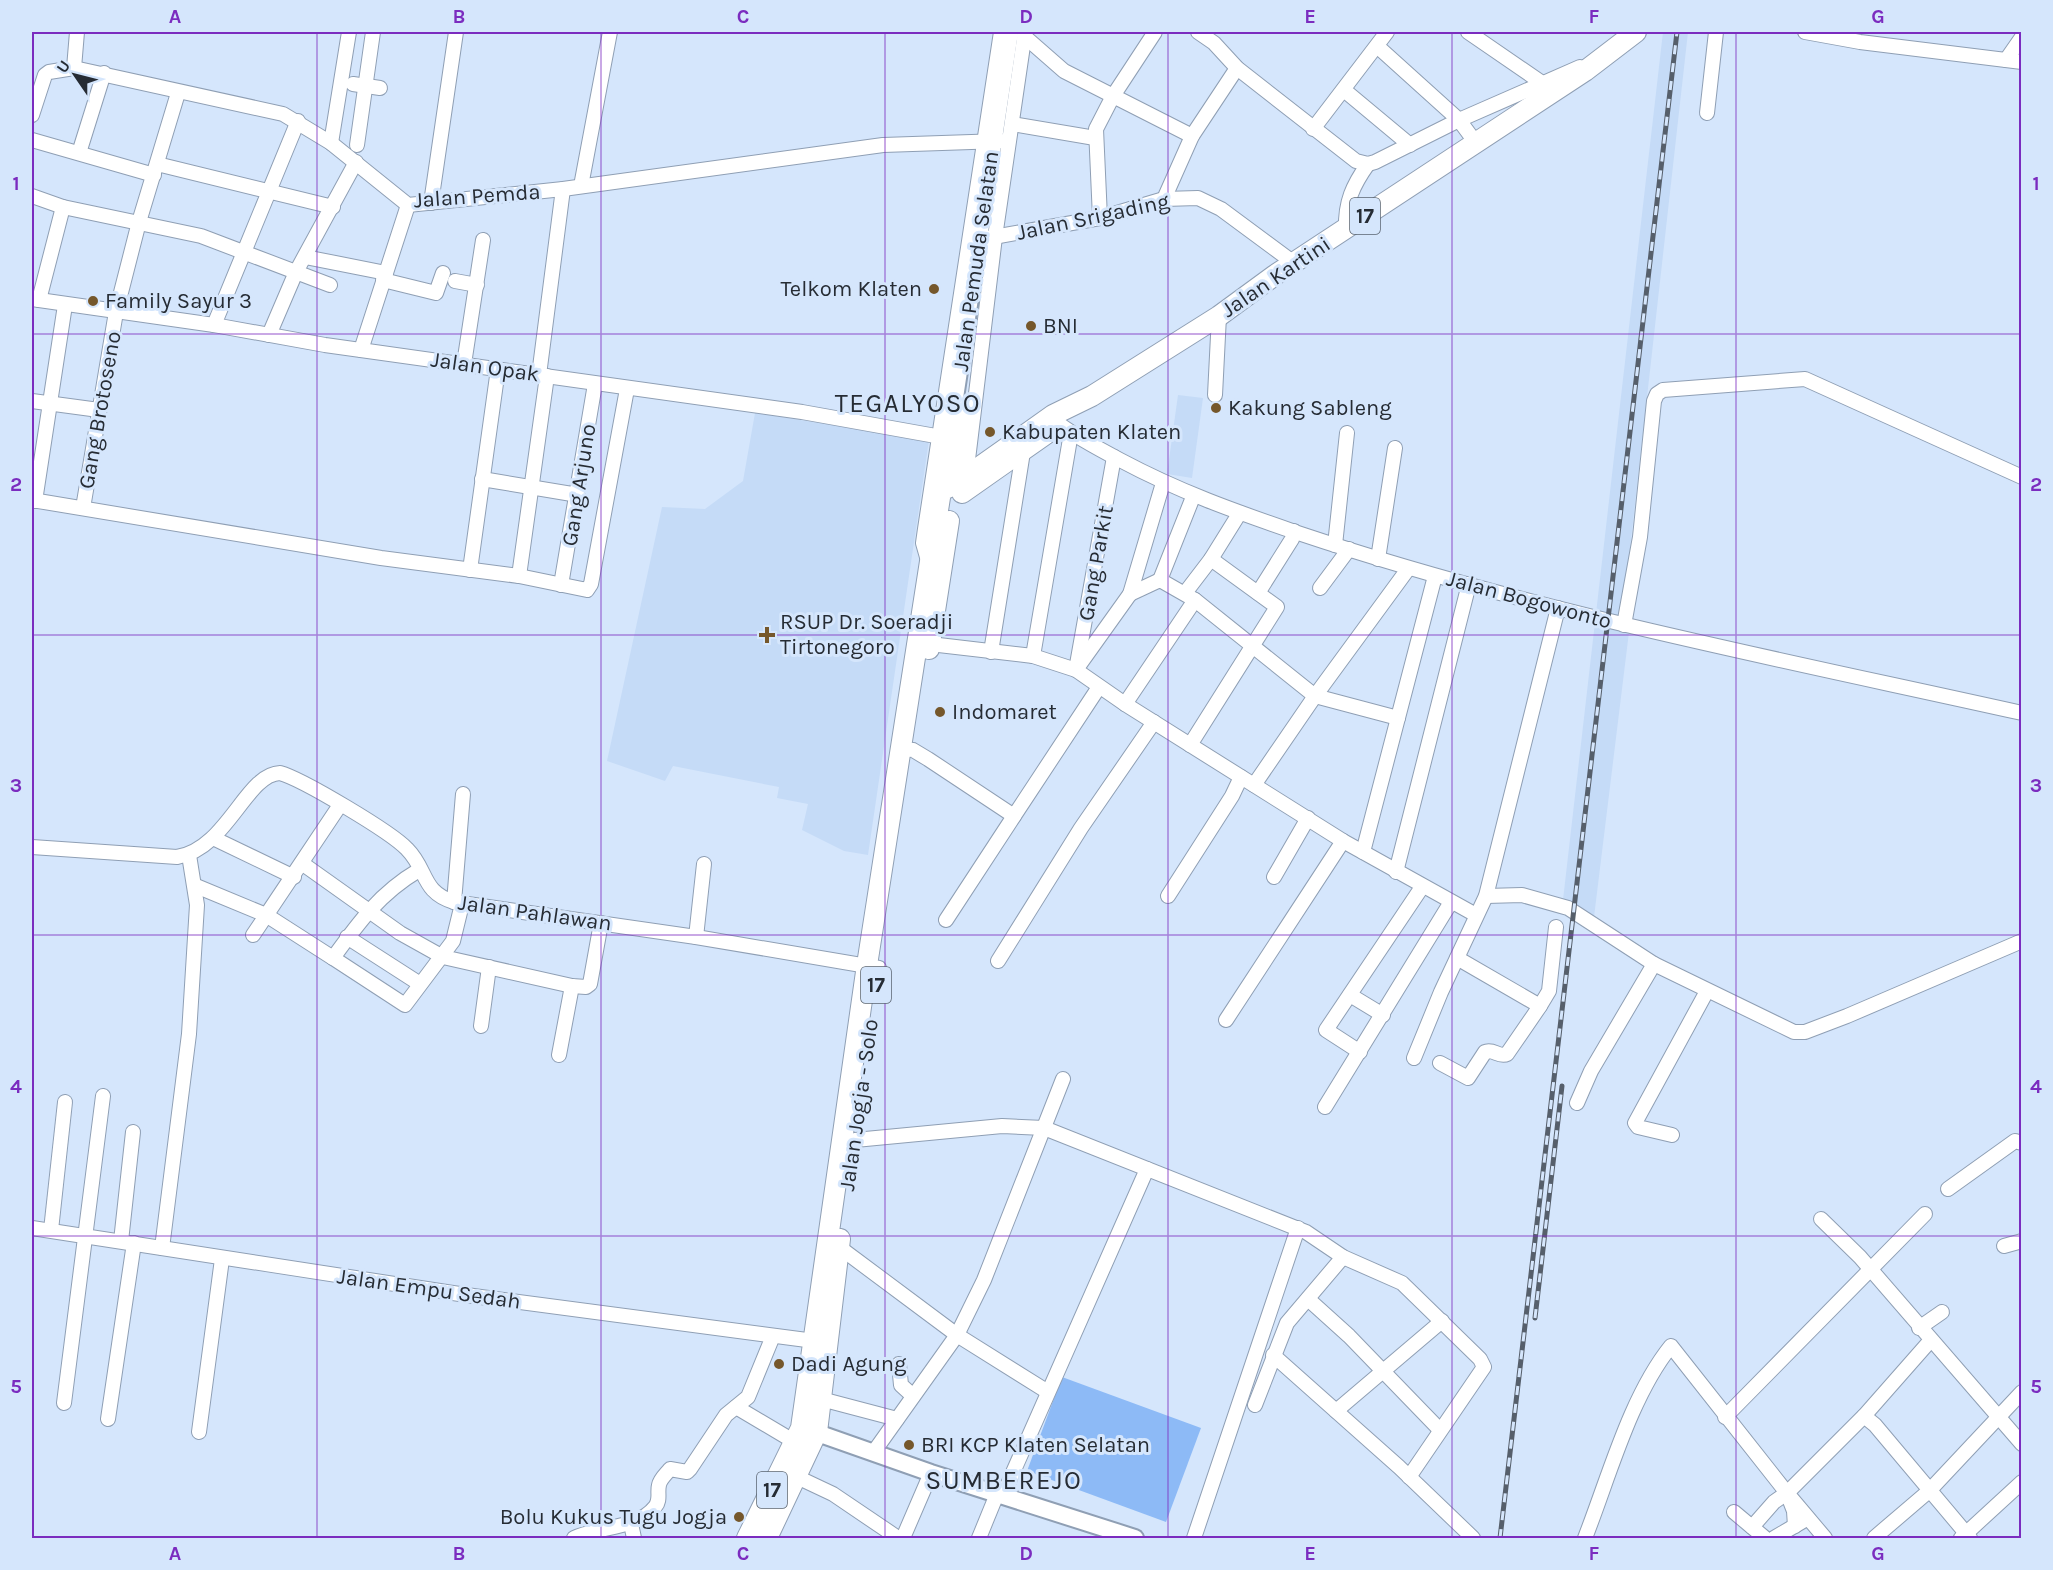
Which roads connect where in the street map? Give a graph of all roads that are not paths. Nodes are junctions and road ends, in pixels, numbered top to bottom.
1 (77, 32) edge
2 (349, 32) edge
3 (373, 32) edge
4 (456, 32) edge
5 (610, 32) edge
6 (1001, 32) edge
7 (1155, 32) edge
8 (1197, 32) edge
9 (1387, 32) edge
10 (1468, 32) edge
11 (1636, 32) edge
12 (1716, 32) edge
13 (1805, 32) edge
14 (1019, 33) edge
15 (1864, 37) edge
16 (2022, 37) edge
17 (1377, 46) junction
18 (2006, 60) junction
19 (2022, 62) edge
20 (74, 68) junction
21 (1237, 68) junction
22 (104, 73) junction
23 (359, 85) junction
24 (1547, 86) junction
25 (380, 88) dead end
26 (1344, 90) junction
27 (178, 93) junction
28 (1113, 96) junction
29 (1707, 113) dead end
30 (32, 115) edge
31 (1001, 115) junction
32 (1459, 120) junction
33 (298, 121) junction
34 (1313, 129) junction
35 (1192, 136) junction
36 (1095, 138) junction
37 (32, 140) edge
38 (993, 141) junction
39 (331, 143) junction
40 (1476, 143) junction
41 (357, 145) dead end
42 (1410, 145) junction
43 (79, 153) junction
44 (356, 162) junction
45 (1368, 164) junction
46 (156, 170) junction
47 (581, 186) junction
48 (562, 189) junction
49 (268, 190) junction
50 (32, 196) edge
51 (1164, 199) junction
52 (431, 203) junction
53 (408, 205) junction
54 (63, 207) junction
55 (333, 207) junction
56 (1100, 218) junction
57 (139, 222) junction
58 (1346, 229) junction
59 (987, 238) junction
60 (483, 240) dead end
61 (242, 251) junction
62 (305, 257) junction
63 (1294, 263) junction
64 (296, 272) junction
65 (385, 277) junction
66 (330, 285) dead end
67 (477, 285) junction
68 (35, 300) edge
69 (65, 305) junction
70 (116, 312) junction
71 (1219, 316) junction
72 (971, 321) junction
73 (214, 325) junction
74 (268, 335) junction
75 (361, 350) junction
76 (465, 364) junction
77 (498, 369) junction
78 (543, 376) junction
79 (595, 384) junction
80 (627, 389) junction
81 (1215, 395) dead end
82 (1092, 396) junction
83 (32, 401) edge
84 (50, 402) junction
85 (99, 410) junction
86 (1065, 428) junction
87 (1347, 433) dead end
88 (949, 439) junction
89 (1395, 448) dead end
90 (1023, 452) junction
91 (1114, 457) junction
92 (2022, 477) edge
93 (482, 479) junction
94 (1163, 483) junction
95 (533, 487) junction
96 (955, 490) junction
97 (578, 495) junction
98 (1194, 497) junction
99 (33, 501) edge
100 (83, 508) junction
101 (1239, 514) junction
102 (1294, 531) junction
103 (1335, 545) junction
104 (1349, 549) junction
105 (1211, 559) junction
106 (1378, 559) junction
107 (928, 561) junction
108 (1408, 568) junction
109 (470, 570) junction
110 (519, 576) junction
111 (1435, 576) junction
112 (1160, 580) junction
113 (1469, 584) junction
114 (561, 585) junction
115 (1320, 588) dead end
116 (1258, 592) junction
117 (1130, 594) junction
118 (1190, 597) junction
119 (1558, 608) junction
120 (1624, 625) junction
121 (930, 644) junction
122 (1252, 646) junction
123 (991, 652) junction
124 (1033, 656) junction
125 (1077, 668) junction
126 (1099, 687) junction
127 (1315, 696) junction
128 (1125, 704) junction
129 (2022, 713) edge
130 (1398, 718) junction
131 (1154, 722) junction
132 (1190, 745) junction
133 (908, 750) junction
134 (1241, 777) junction
135 (1254, 784) junction
136 (464, 794) dead end
137 (340, 805) junction
138 (1014, 816) junction
139 (1308, 818) junction
140 (213, 838) junction
141 (1343, 841) junction
142 (32, 848) edge
143 (1363, 852) junction
144 (189, 855) junction
145 (303, 864) junction
146 (704, 864) dead end
147 (419, 870) junction
148 (1396, 873) junction
149 (1274, 876) dead end
150 (294, 878) junction
151 (196, 886) junction
152 (1422, 887) junction
153 (1168, 896) dead end
154 (1486, 896) junction
155 (1451, 902) junction
156 (458, 903) junction
157 (368, 911) junction
158 (266, 915) junction
159 (1476, 915) junction
160 (946, 920) dead end
161 (601, 923) junction
162 (1556, 927) dead end
163 (253, 935) dead end
164 (696, 937) junction
165 (347, 938) junction
166 (2022, 941) edge
167 (443, 957) junction
168 (333, 958) junction
169 (1457, 958) junction
170 (998, 961) dead end
171 (1654, 964) junction
172 (873, 966) junction
173 (489, 968) junction
174 (420, 984) junction
175 (572, 986) junction
176 (1707, 991) junction
177 (1350, 995) junction
178 (1540, 1006) junction
179 (1383, 1015) junction
180 (1226, 1020) dead end
181 (481, 1026) dead end
182 (1360, 1052) junction
183 (559, 1055) dead end
184 (1414, 1058) dead end
185 (1440, 1063) dead end
186 (1063, 1079) dead end
187 (103, 1096) dead end
188 (65, 1102) dead end
189 (1577, 1103) dead end
190 (1325, 1107) dead end
191 (1044, 1128) junction
192 (133, 1132) dead end
193 (1672, 1135) dead end
194 (855, 1140) junction
195 (2022, 1143) edge
196 (1147, 1169) junction
197 (1948, 1189) dead end
198 (1925, 1214) dead end
199 (1821, 1219) dead end
200 (32, 1228) edge
201 (1298, 1228) junction
202 (51, 1230) junction
203 (87, 1236) junction
204 (2022, 1241) edge
205 (128, 1242) junction
206 (2004, 1246) dead end
207 (839, 1247) junction
208 (162, 1248) junction
209 (1343, 1257) junction
210 (222, 1259) junction
211 (1870, 1269) junction
212 (1308, 1299) junction
213 (1942, 1311) dead end
214 (1442, 1321) junction
215 (1919, 1328) junction
216 (957, 1335) junction
217 (773, 1336) junction
218 (1930, 1341) junction
219 (821, 1342) junction
220 (1273, 1355) junction
221 (899, 1364) dead end
222 (1382, 1371) junction
223 (1048, 1392) junction
224 (2022, 1392) edge
225 (913, 1396) junction
226 (821, 1399) junction
227 (64, 1403) dead end
228 (1255, 1405) dead end
229 (736, 1407) junction
230 (1336, 1411) junction
231 (1864, 1416) junction
232 (1725, 1417) junction
233 (1997, 1418) junction
234 (108, 1419) dead end
235 (897, 1419) junction
236 (1440, 1430) junction
237 (199, 1432) dead end
238 (804, 1434) junction
239 (2022, 1444) edge
240 (873, 1453) junction
241 (931, 1473) junction
242 (797, 1477) junction
243 (1409, 1477) junction
244 (2022, 1482) edge
245 (1929, 1491) junction
246 (1787, 1493) junction
247 (1000, 1494) junction
248 (1734, 1512) dead end
249 (1808, 1518) junction
250 (631, 1524) junction
251 (1795, 1526) junction
252 (1752, 1527) junction
253 (876, 1532) edge
254 (1965, 1537) edge
255 (573, 1539) edge
256 (634, 1539) edge
257 (747, 1539) edge
258 (767, 1539) edge
259 (901, 1539) edge
260 (979, 1539) edge
261 (1135, 1539) edge
262 (1194, 1539) edge
263 (1473, 1539) edge
264 (1585, 1539) edge
265 (1766, 1539) edge
266 (1774, 1539) edge
267 (1826, 1539) edge
268 (1874, 1539) edge

1 - 20 street
2 - 39 street
3 - 23 street
4 - 52 street
5 - 47 street
6 - 31 street
7 - 28 street
8 - 21 street
9 - 17 street
10 - 24 street
11 - 24 highway, Jalan Kartini / 17
12 - 29 street
13 - 15 street
14 - 28 street
14 - 31 main road, Jalan Pemuda Selatan
15 - 18 street
16 - 18 street
17 - 26 street
17 - 32 street
18 - 19 street
20 - 22 street, Jalan Pemda
20 - 30 street, Jalan Pemda
21 - 34 street
21 - 35 street
22 - 27 street, Jalan Pemda
22 - 43 street
23 - 25 street
23 - 41 street
24 - 32 street
24 - 40 highway, Jalan Kartini / 17
26 - 34 street
26 - 42 street
27 - 33 street, Jalan Pemda
27 - 46 street, Gang Brotoseno
28 - 35 street
28 - 36 street
31 - 36 street
31 - 38 main road, Jalan Pemuda Selatan
31 - 59 street
32 - 40 street
32 - 42 street
33 - 39 street, Jalan Pemda
33 - 49 street
34 - 45 street
35 - 51 street
36 - 56 street
37 - 43 street
38 - 47 street, Jalan Pemda
38 - 59 main road, Jalan Pemuda Selatan
38 - 72 street
39 - 44 street, Jalan Pemda
40 - 58 highway, Jalan Kartini / 17
42 - 45 street
43 - 46 street
44 - 53 street, Jalan Pemda
44 - 55 street
45 - 58 street
46 - 49 street
46 - 57 street, Gang Brotoseno
47 - 48 street, Jalan Pemda
48 - 52 street, Jalan Pemda
48 - 78 street
49 - 55 street
49 - 61 street
50 - 54 street
51 - 56 street, Jalan Srigading
51 - 63 street, Jalan Srigading
52 - 53 street, Jalan Pemda
53 - 65 street
54 - 57 street
54 - 68 street
55 - 62 street
56 - 59 street, Jalan Srigading
57 - 61 street
57 - 70 street, Gang Brotoseno
58 - 63 highway, Jalan Kartini / 17
59 - 72 main road, Jalan Pemuda Selatan
60 - 67 street
61 - 64 street
61 - 73 street
62 - 64 street
62 - 65 street
63 - 71 highway, Jalan Kartini / 17
64 - 66 street
64 - 74 street
65 - 67 street
65 - 75 street
67 - 76 street
68 - 69 street, Jalan Opak
69 - 70 street, Jalan Opak
69 - 84 street
70 - 73 street, Jalan Opak
70 - 85 street, Gang Brotoseno
71 - 81 street
71 - 82 highway, Jalan Kartini / 17
72 - 88 main road, Jalan Pemuda Selatan
72 - 96 street
73 - 74 street, Jalan Opak
74 - 75 street, Jalan Opak
75 - 76 street, Jalan Opak
76 - 77 street, Jalan Opak
77 - 78 street, Jalan Opak
77 - 93 street
78 - 79 street, Jalan Opak
78 - 95 street
79 - 80 street, Jalan Opak
79 - 97 street, Gang Arjuno
80 - 88 street, Jalan Opak
80 - 114 street
82 - 86 highway, Jalan Kartini / 17
82 - 96 highway, Jalan Kartini / 17
83 - 84 street
84 - 85 street
84 - 99 street
85 - 100 street, Gang Brotoseno
86 - 90 highway, Jalan Kartini / 17
86 - 91 street, Jalan Bogowonto
86 - 124 street
87 - 103 street
88 - 96 main road, Jalan Pemuda Selatan
88 - 107 street
89 - 106 street
90 - 96 highway, Jalan Kartini / 17
90 - 123 street
91 - 94 street, Jalan Bogowonto
91 - 125 street, Gang Parkit
92 - 120 street
93 - 95 street
93 - 109 street
94 - 98 street, Jalan Bogowonto
94 - 117 street
95 - 97 street
95 - 110 street
96 - 107 highway, Jalan Jogja - Solo / 17
96 - 121 highway, Jalan Jogja - Solo / 17
97 - 114 street, Gang Arjuno
98 - 101 street, Jalan Bogowonto
98 - 112 street
99 - 100 street
100 - 109 street
101 - 102 street, Jalan Bogowonto
101 - 105 street
102 - 103 street, Jalan Bogowonto
102 - 116 street
103 - 104 street, Jalan Bogowonto
104 - 106 street, Jalan Bogowonto
104 - 115 street
105 - 116 street
105 - 118 street
106 - 108 street, Jalan Bogowonto
107 - 133 highway, Jalan Jogja - Solo / 17
108 - 111 street, Jalan Bogowonto
108 - 127 street
109 - 110 street
110 - 114 street
111 - 113 street, Jalan Bogowonto
111 - 130 street
112 - 117 street
112 - 118 street
113 - 119 street, Jalan Bogowonto
113 - 148 street
116 - 122 street
117 - 125 street
118 - 122 street
118 - 128 street
119 - 120 street, Jalan Bogowonto
119 - 154 street
120 - 129 street, Jalan Bogowonto
121 - 123 street
121 - 133 highway, Jalan Jogja - Solo / 17
122 - 127 street
122 - 132 street
123 - 124 street
124 - 125 street
125 - 126 street
126 - 128 street
126 - 138 street
127 - 130 street
127 - 135 street
128 - 131 street
130 - 143 street
131 - 132 street
131 - 170 street
132 - 134 street
133 - 138 street
133 - 172 highway, Jalan Jogja - Solo / 17
134 - 135 street
134 - 153 street
135 - 139 street
136 - 156 street
137 - 140 street, Jalan Pahlawan
137 - 145 street
137 - 147 street, Jalan Pahlawan
138 - 160 street
139 - 141 street
139 - 149 street
140 - 144 street, Jalan Pahlawan
140 - 150 street
141 - 143 street
141 - 180 street
142 - 144 street
143 - 148 street
144 - 151 street
145 - 150 street
145 - 157 street
146 - 164 street
147 - 156 street, Jalan Pahlawan
147 - 157 street
148 - 152 street
150 - 158 street
151 - 158 street
151 - 208 street
152 - 155 street
152 - 177 street
154 - 159 street
154 - 171 street
155 - 159 street
155 - 179 street
156 - 161 street, Jalan Pahlawan
156 - 167 street
157 - 165 street
157 - 167 street
158 - 163 street
158 - 168 street
159 - 169 street
161 - 164 street, Jalan Pahlawan
161 - 175 street
162 - 178 street
164 - 172 street, Jalan Pahlawan
165 - 168 street
165 - 174 street
166 - 176 street
167 - 173 street
167 - 174 street
168 - 174 street
169 - 178 street
169 - 184 street
171 - 176 street
171 - 189 street
172 - 194 highway, Jalan Jogja - Solo / 17
172 - 219 highway, Jalan Jogja - Solo / 17
173 - 175 street
173 - 181 street
175 - 183 street
176 - 193 street
177 - 179 street
177 - 182 street
178 - 185 street
179 - 182 street
182 - 190 street
186 - 191 street
187 - 203 street
188 - 202 street
191 - 194 street
191 - 196 street
191 - 216 street
192 - 205 street
194 - 207 highway, Jalan Jogja - Solo / 17
195 - 197 street
196 - 201 street
196 - 223 street
198 - 211 street
199 - 211 street
200 - 202 street, Jalan Empu Sedah
201 - 209 street
201 - 262 street
202 - 203 street, Jalan Empu Sedah
203 - 205 street, Jalan Empu Sedah
203 - 227 street
204 - 206 street
205 - 208 street, Jalan Empu Sedah
205 - 234 street
207 - 216 street
207 - 219 highway, Jalan Jogja - Solo / 17
208 - 210 street, Jalan Empu Sedah
209 - 212 street
209 - 214 street
210 - 217 street, Jalan Empu Sedah
210 - 237 street
211 - 215 street
211 - 232 street
212 - 220 street
212 - 222 street
213 - 215 street
214 - 222 street
214 - 236 street
215 - 218 street
216 - 223 street
216 - 225 street
217 - 219 street, Jalan Empu Sedah
217 - 229 street
218 - 231 street
218 - 233 street
219 - 226 highway, Jalan Jogja - Solo / 17
219 - 238 highway, Jalan Jogja - Solo / 17
220 - 228 street
220 - 230 street
221 - 225 street
222 - 230 street
222 - 236 street
223 - 247 street
224 - 233 street
225 - 235 street
226 - 235 street
226 - 238 highway, Jalan Jogja - Solo / 17
229 - 238 street
229 - 250 street
230 - 243 street
231 - 245 street
231 - 246 street
232 - 246 street
232 - 264 street
233 - 239 street
233 - 245 street
235 - 240 street
236 - 243 street
238 - 240 main road
238 - 242 highway, Jalan Jogja - Solo / 17
238 - 257 highway, Jalan Jogja - Solo / 17
240 - 241 main road
241 - 247 main road
241 - 259 street
242 - 253 street
242 - 258 highway, Jalan Jogja - Solo / 17
243 - 263 street
244 - 254 street
245 - 254 street
245 - 268 street
246 - 249 street
246 - 251 street
246 - 252 street
247 - 260 street
247 - 261 main road
248 - 252 street
249 - 251 street
249 - 267 street
250 - 255 street
250 - 256 street
251 - 266 street
252 - 265 street
253 - 259 street

